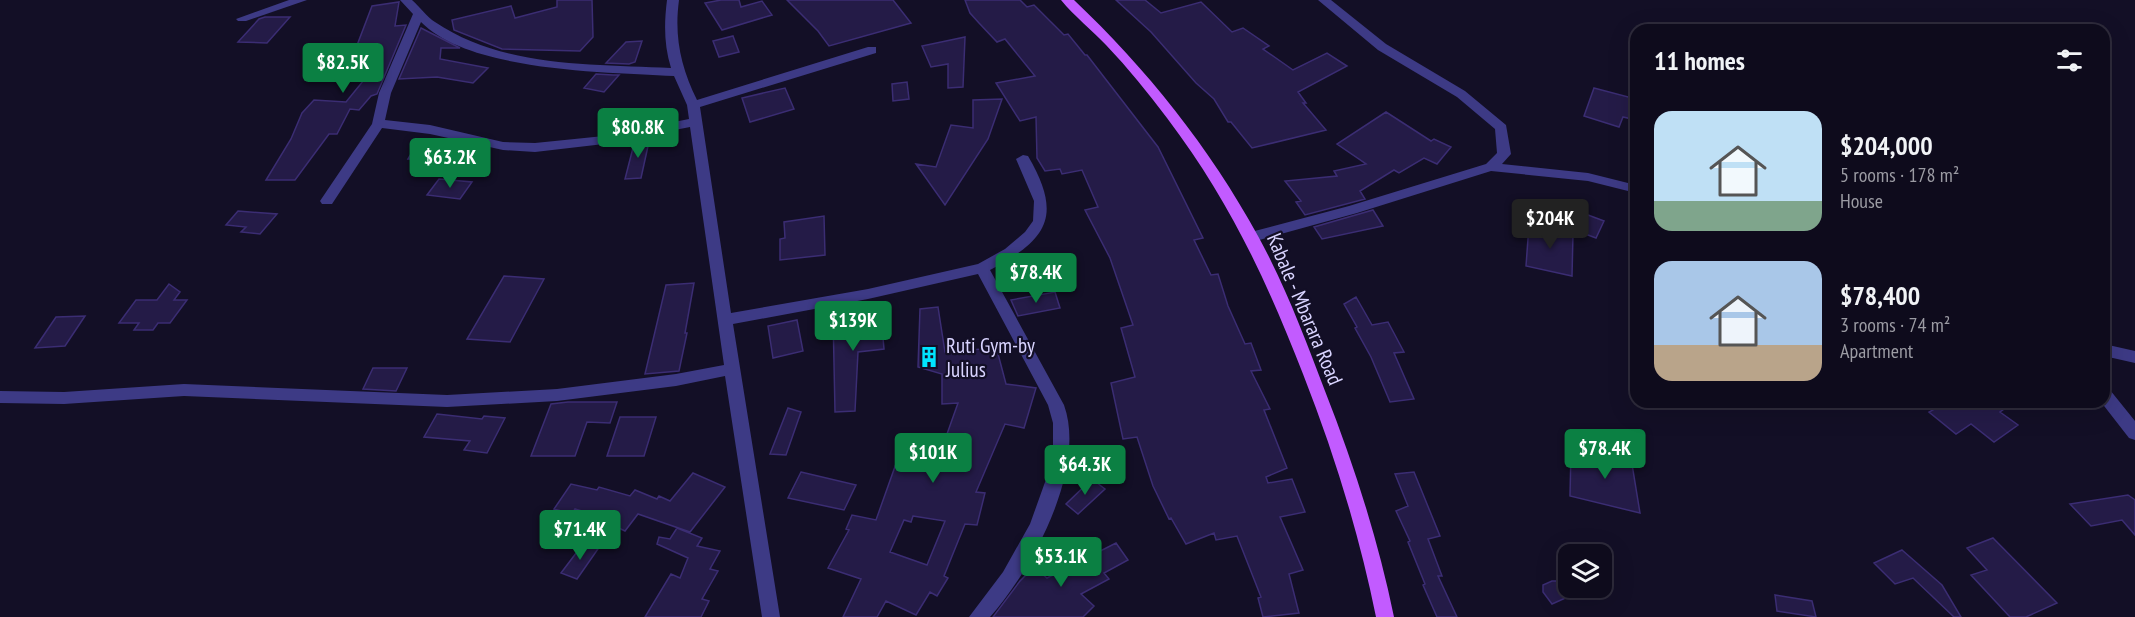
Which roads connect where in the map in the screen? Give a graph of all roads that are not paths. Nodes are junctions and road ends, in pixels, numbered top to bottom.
1 (301, 0) edge
2 (406, 0) edge
3 (673, 0) edge
4 (1067, 0) edge
5 (1324, 0) edge
6 (419, 15) junction
7 (242, 19) dead end
8 (872, 50) dead end
9 (677, 72) junction
10 (693, 105) junction
11 (694, 122) junction
12 (378, 124) junction
13 (1023, 159) dead end
14 (1491, 167) junction
15 (1630, 188) edge
16 (327, 201) dead end
17 (1252, 237) junction
18 (982, 268) junction
19 (726, 320) junction
20 (2110, 351) edge
21 (2135, 357) edge
22 (732, 369) junction
23 (0, 397) edge
24 (2110, 402) edge
25 (2135, 433) edge
26 (771, 617) edge
27 (978, 617) edge
28 (1385, 617) edge

1 - 7 street
2 - 6 street
3 - 9 street
4 - 17 main road, Kabale - Mbarara Road
5 - 14 street
6 - 9 street
6 - 12 street
8 - 10 street
9 - 10 street
10 - 11 street
11 - 12 street
11 - 19 street
12 - 16 street
13 - 18 street
14 - 15 street
14 - 17 street
17 - 28 main road, Kabale - Mbarara Road
18 - 19 street
18 - 27 street
19 - 22 street
20 - 21 street
22 - 23 street
22 - 26 street
24 - 25 street

